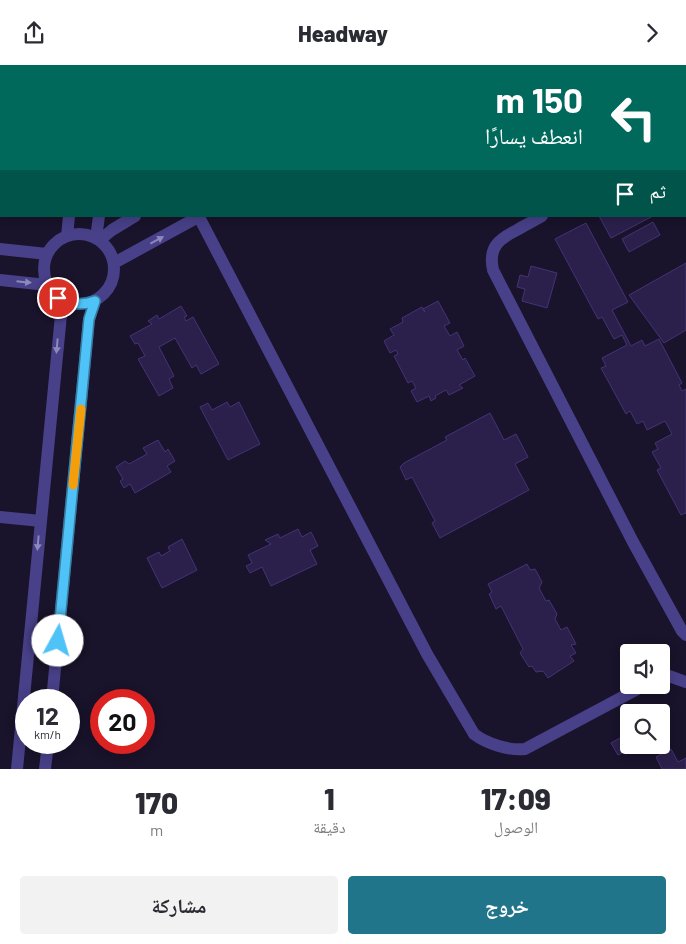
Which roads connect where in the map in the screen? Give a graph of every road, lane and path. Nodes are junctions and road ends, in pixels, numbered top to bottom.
1 (69, 217) edge
2 (99, 217) edge
3 (133, 217) edge
4 (200, 217) edge
5 (540, 217) edge
6 (67, 236) junction
7 (98, 239) junction
8 (0, 249) edge
9 (47, 254) junction
10 (114, 263) junction
11 (0, 280) edge
12 (47, 285) junction
13 (58, 298) junction
14 (95, 301) junction
15 (0, 517) edge
16 (40, 521) junction
17 (686, 635) edge
18 (670, 676) edge
19 (686, 682) edge
20 (53, 689) edge
21 (628, 694) edge
22 (47, 754) edge
23 (17, 769) edge
24 (45, 769) edge

1 - 6 lane
2 - 7 lane
3 - 7 lane
10 -> 4 lane
4 - 21 lane
5 - 17 lane
6 - 7 lane
6 - 9 lane
7 - 10 lane
8 - 9 lane
9 - 12 lane
10 - 14 lane
11 -> 12 lane
12 - 13 lane
13 - 14 lane
13 -> 16 lane
14 - 20 lane
15 - 16 lane
16 -> 23 lane
18 - 19 lane
22 - 24 lane

